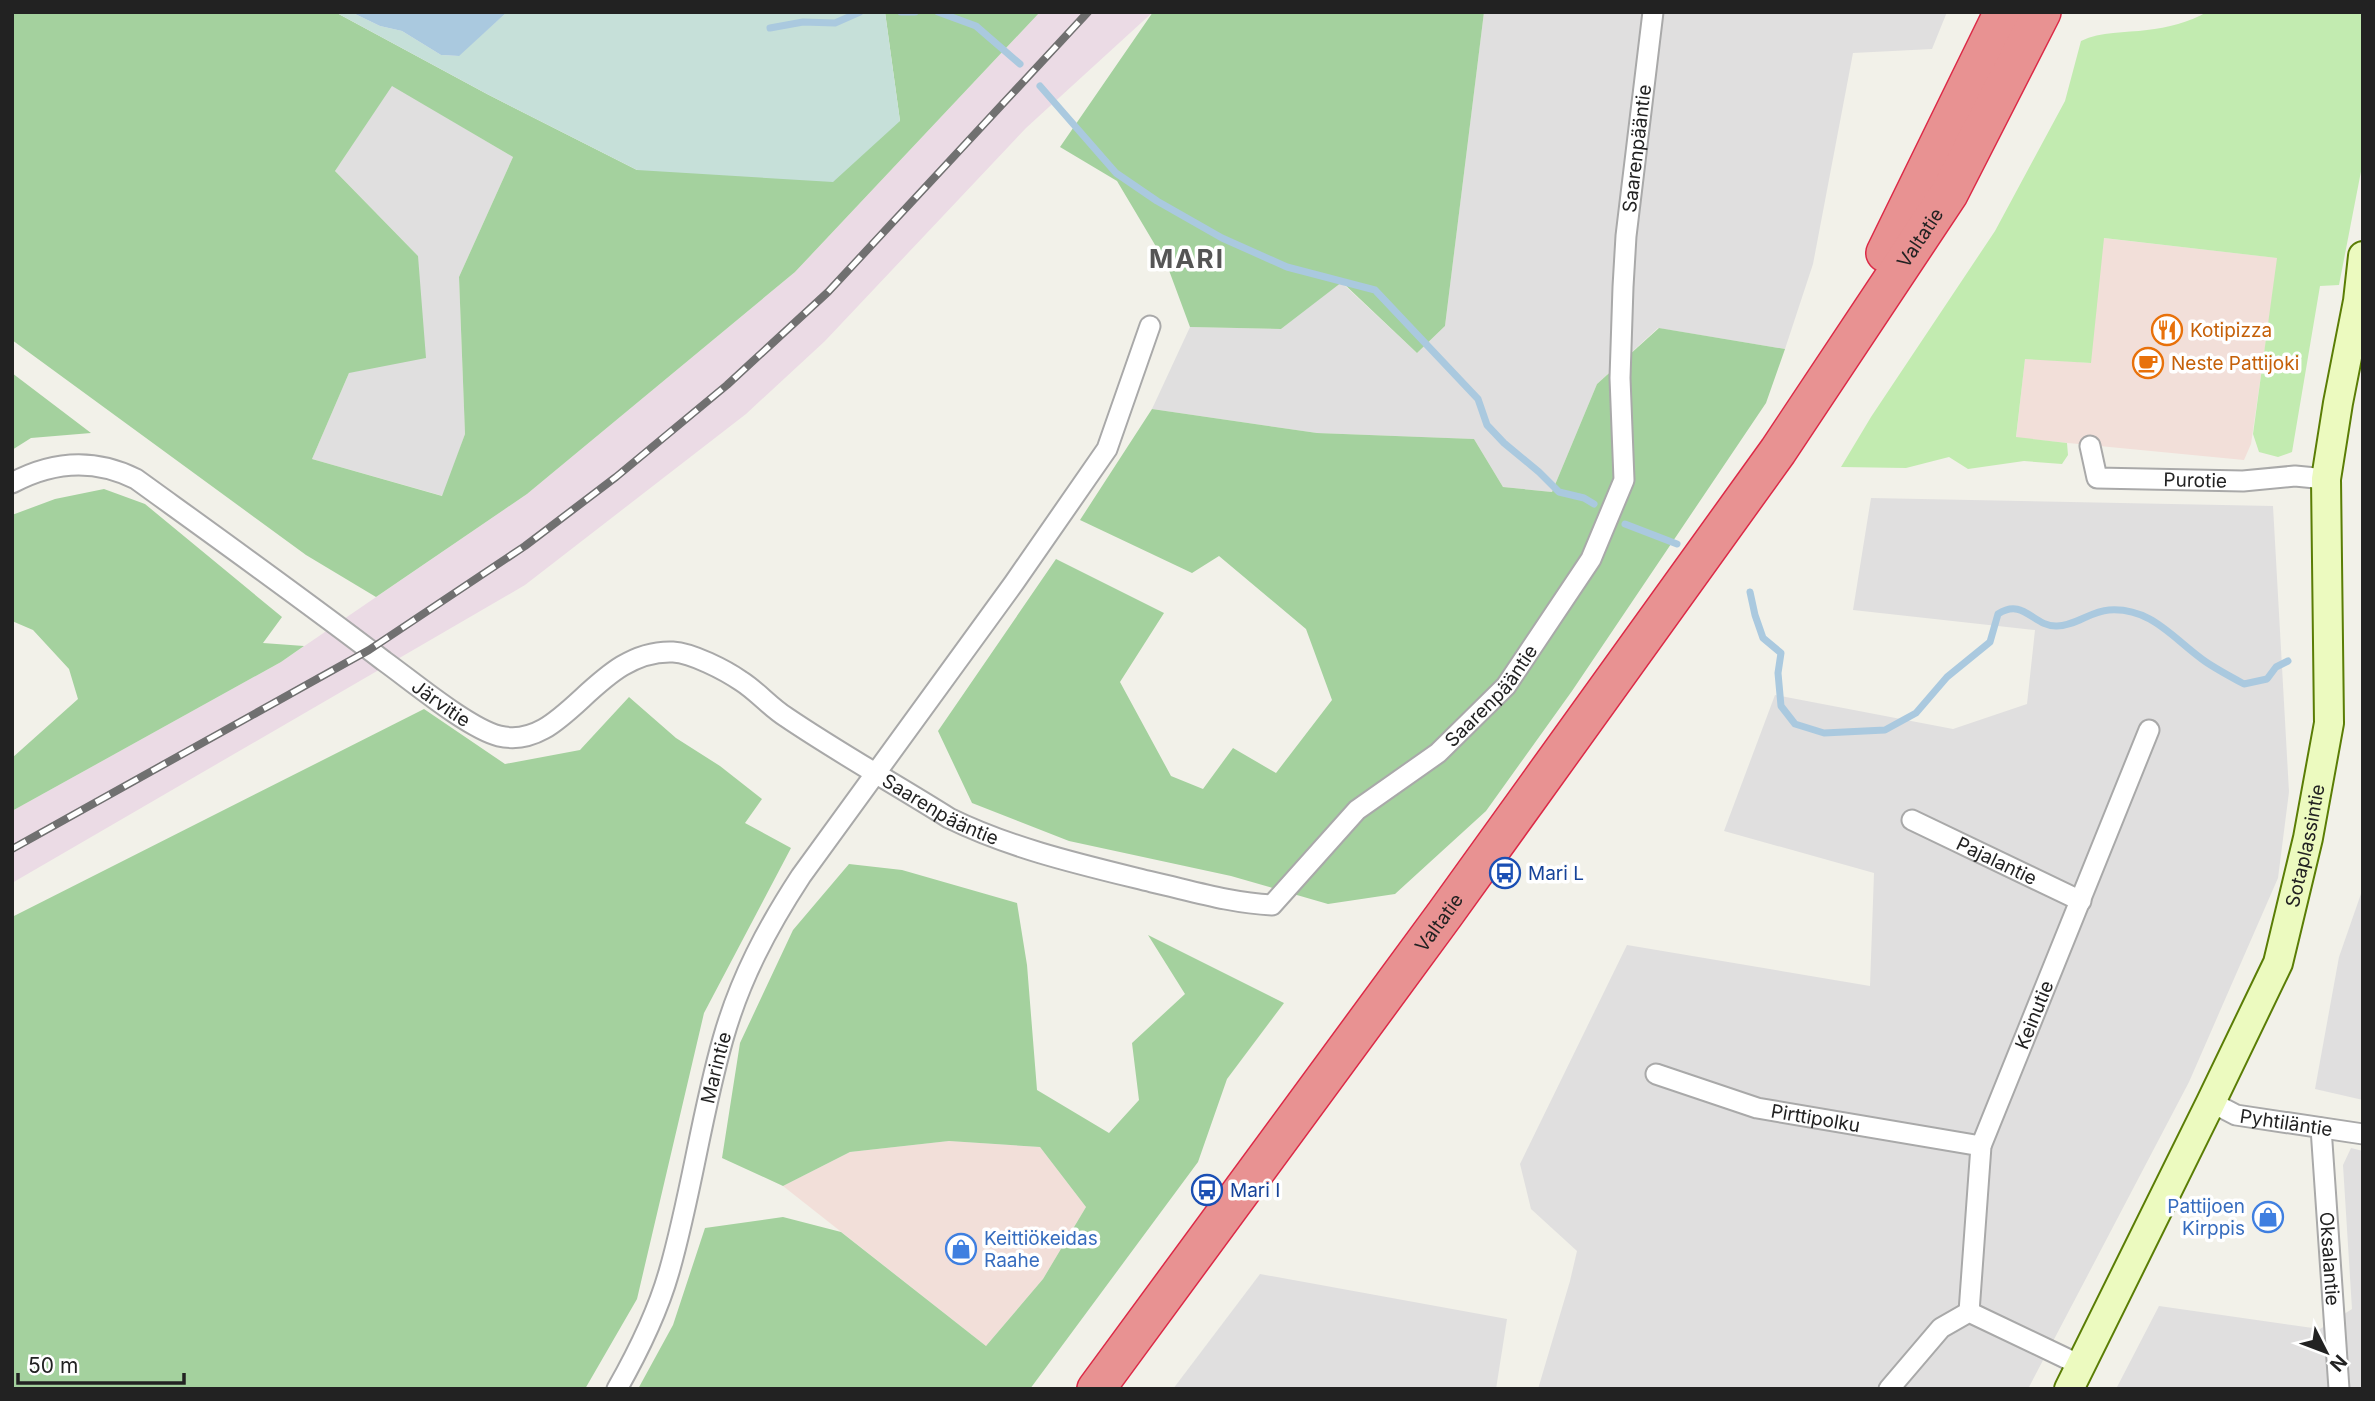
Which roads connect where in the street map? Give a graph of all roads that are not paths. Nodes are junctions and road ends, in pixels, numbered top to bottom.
1 (1653, 12) edge
2 (2003, 12) edge
3 (2042, 12) edge
4 (2363, 256) edge
5 (1150, 326) dead end
6 (2090, 446) dead end
7 (1778, 451) junction
8 (2326, 479) junction
9 (12, 484) edge
10 (2149, 730) dead end
11 (876, 773) junction
12 (1912, 820) dead end
13 (2081, 901) junction
14 (1656, 1074) dead end
15 (2211, 1102) junction
16 (2321, 1128) junction
17 (2363, 1134) edge
18 (1981, 1146) junction
19 (1969, 1312) junction
20 (2075, 1377) edge
21 (617, 1389) edge
22 (1096, 1389) edge
23 (1889, 1389) edge
24 (2339, 1389) edge

1 - 11 street, Saarenpääntie
2 - 7 highway, Valtatie
3 - 7 highway, Valtatie
4 - 8 street, Sotaplassintie
5 - 11 street, Marintie
6 - 8 street, Purotie
7 - 22 highway, Valtatie
8 - 15 street, Sotaplassintie
9 - 11 street, Järvitie
10 - 13 street, Keinutie
11 - 21 street, Marintie
12 - 13 street, Pajalantie
13 - 18 street, Keinutie
14 - 18 street, Pirttipolku
15 - 16 street, Pyhtiläntie
15 - 20 street, Sotaplassintie
16 - 17 street, Pyhtiläntie
16 - 24 street, Oksalantie
18 - 19 street, Keinutie
19 - 20 street
19 - 23 street

